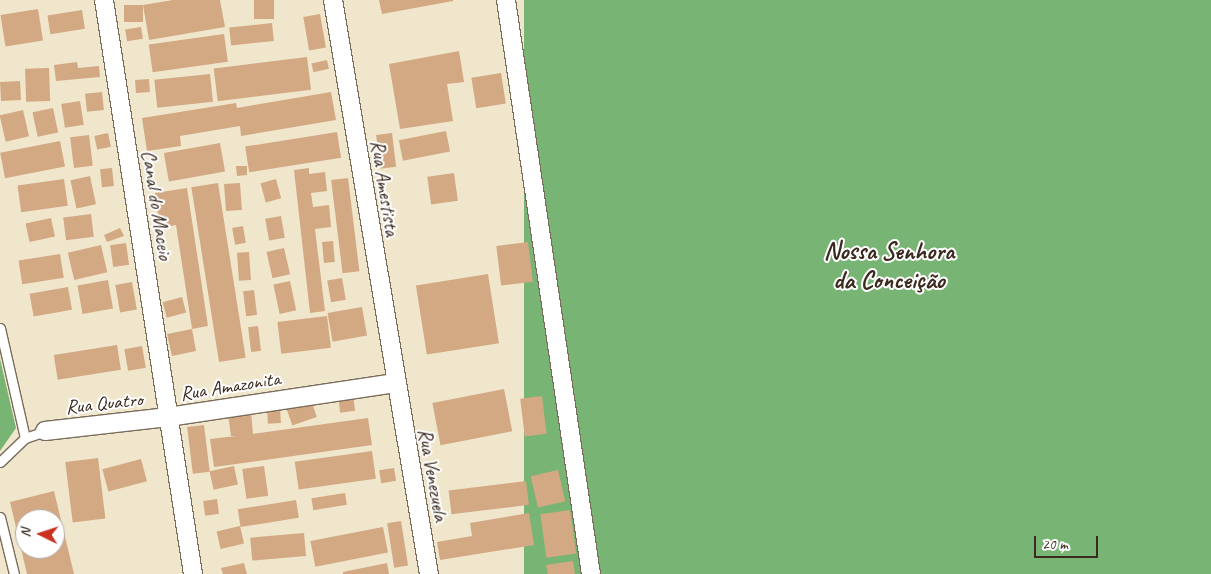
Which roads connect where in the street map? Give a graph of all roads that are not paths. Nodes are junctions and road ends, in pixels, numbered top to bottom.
1 (104, 0) edge
2 (333, 0) edge
3 (506, 0) edge
4 (0, 328) edge
5 (395, 383) junction
6 (168, 417) junction
7 (45, 431) joint
8 (25, 438) junction
9 (0, 462) edge
10 (0, 517) edge
11 (14, 574) edge
12 (193, 574) edge
13 (429, 574) edge
14 (591, 574) edge

1 - 6 street, Canal do Maceio
2 - 5 street, Rua Amestista
3 - 14 street
4 - 8 lane
5 - 6 street, Rua Amazonita
5 - 13 street, Rua Venezuela
6 - 7 street, Rua Quatro
6 - 12 street, Rua Amazonita
7 - 8 lane
8 - 9 lane
10 - 11 lane

